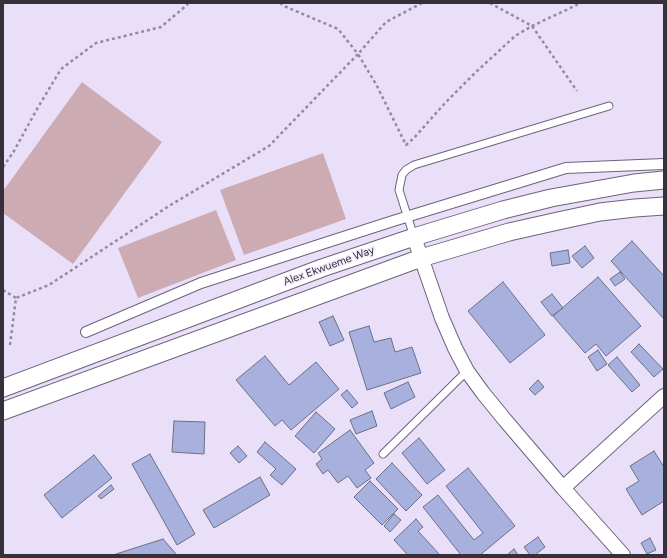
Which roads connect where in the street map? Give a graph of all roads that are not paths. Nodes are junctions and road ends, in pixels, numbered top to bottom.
1 (609, 106) dead end
2 (664, 164) edge
3 (664, 180) edge
4 (664, 206) edge
5 (408, 217) junction
6 (414, 236) junction
7 (421, 258) junction
8 (86, 332) dead end
9 (467, 371) junction
10 (3, 388) edge
11 (664, 396) edge
12 (3, 411) edge
13 (383, 454) dead end
14 (563, 488) junction
15 (623, 555) edge

1 - 5 lane
2 - 5 street
3 - 6 street, Alex Ekwueme Way
4 - 7 street
5 - 6 lane
5 - 8 street
6 - 7 street
6 - 10 street, Alex Ekwueme Way
7 - 9 street
7 - 12 street
9 - 13 lane
9 - 14 street
11 - 14 street
14 - 15 street

